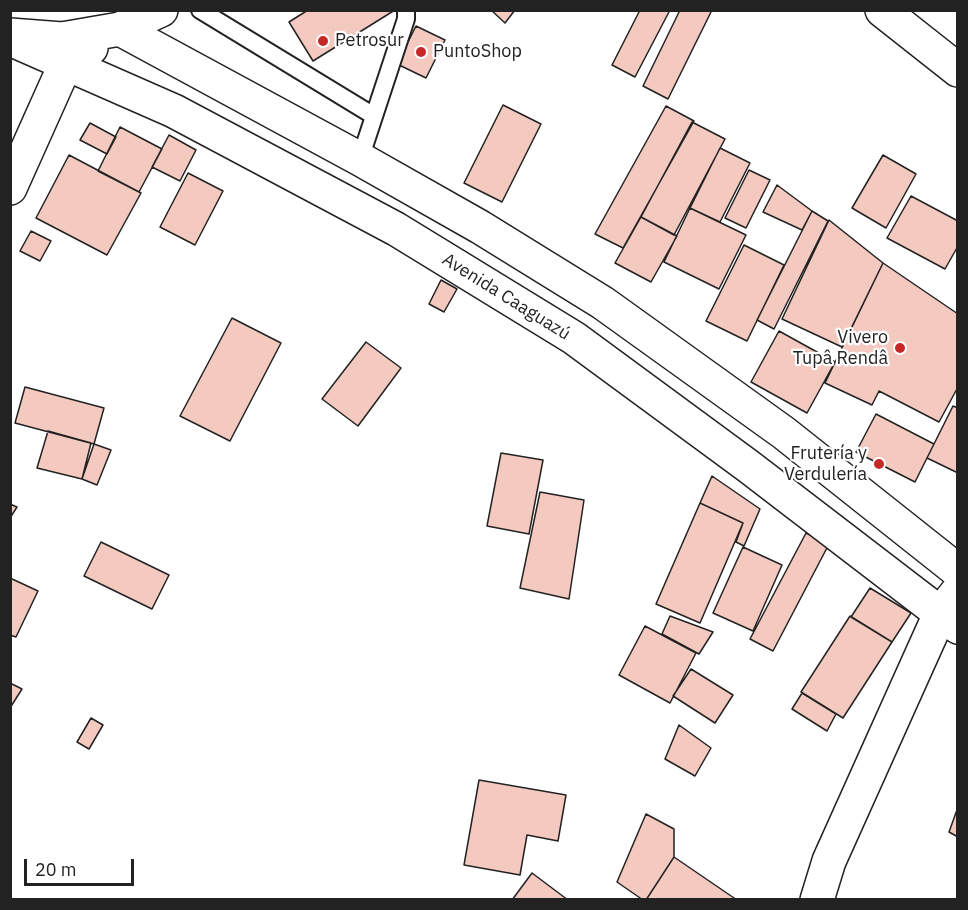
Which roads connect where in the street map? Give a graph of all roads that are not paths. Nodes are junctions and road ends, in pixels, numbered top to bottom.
1 (161, 10) edge
2 (200, 10) edge
3 (406, 10) edge
4 (882, 10) edge
5 (120, 29) junction
6 (10, 37) edge
7 (66, 63) junction
8 (957, 70) edge
9 (374, 116) junction
10 (360, 159) junction
11 (10, 188) edge
12 (957, 570) edge
13 (952, 610) edge
14 (817, 900) edge

1 - 5 street
2 - 9 lane
3 - 9 lane
4 - 8 street
5 - 6 street
5 - 7 street
5 - 10 street
6 - 7 street, Avenida Caaguazú
7 - 11 street
7 - 13 street, Avenida Caaguazú
9 - 10 lane
10 - 12 street
13 - 14 street

